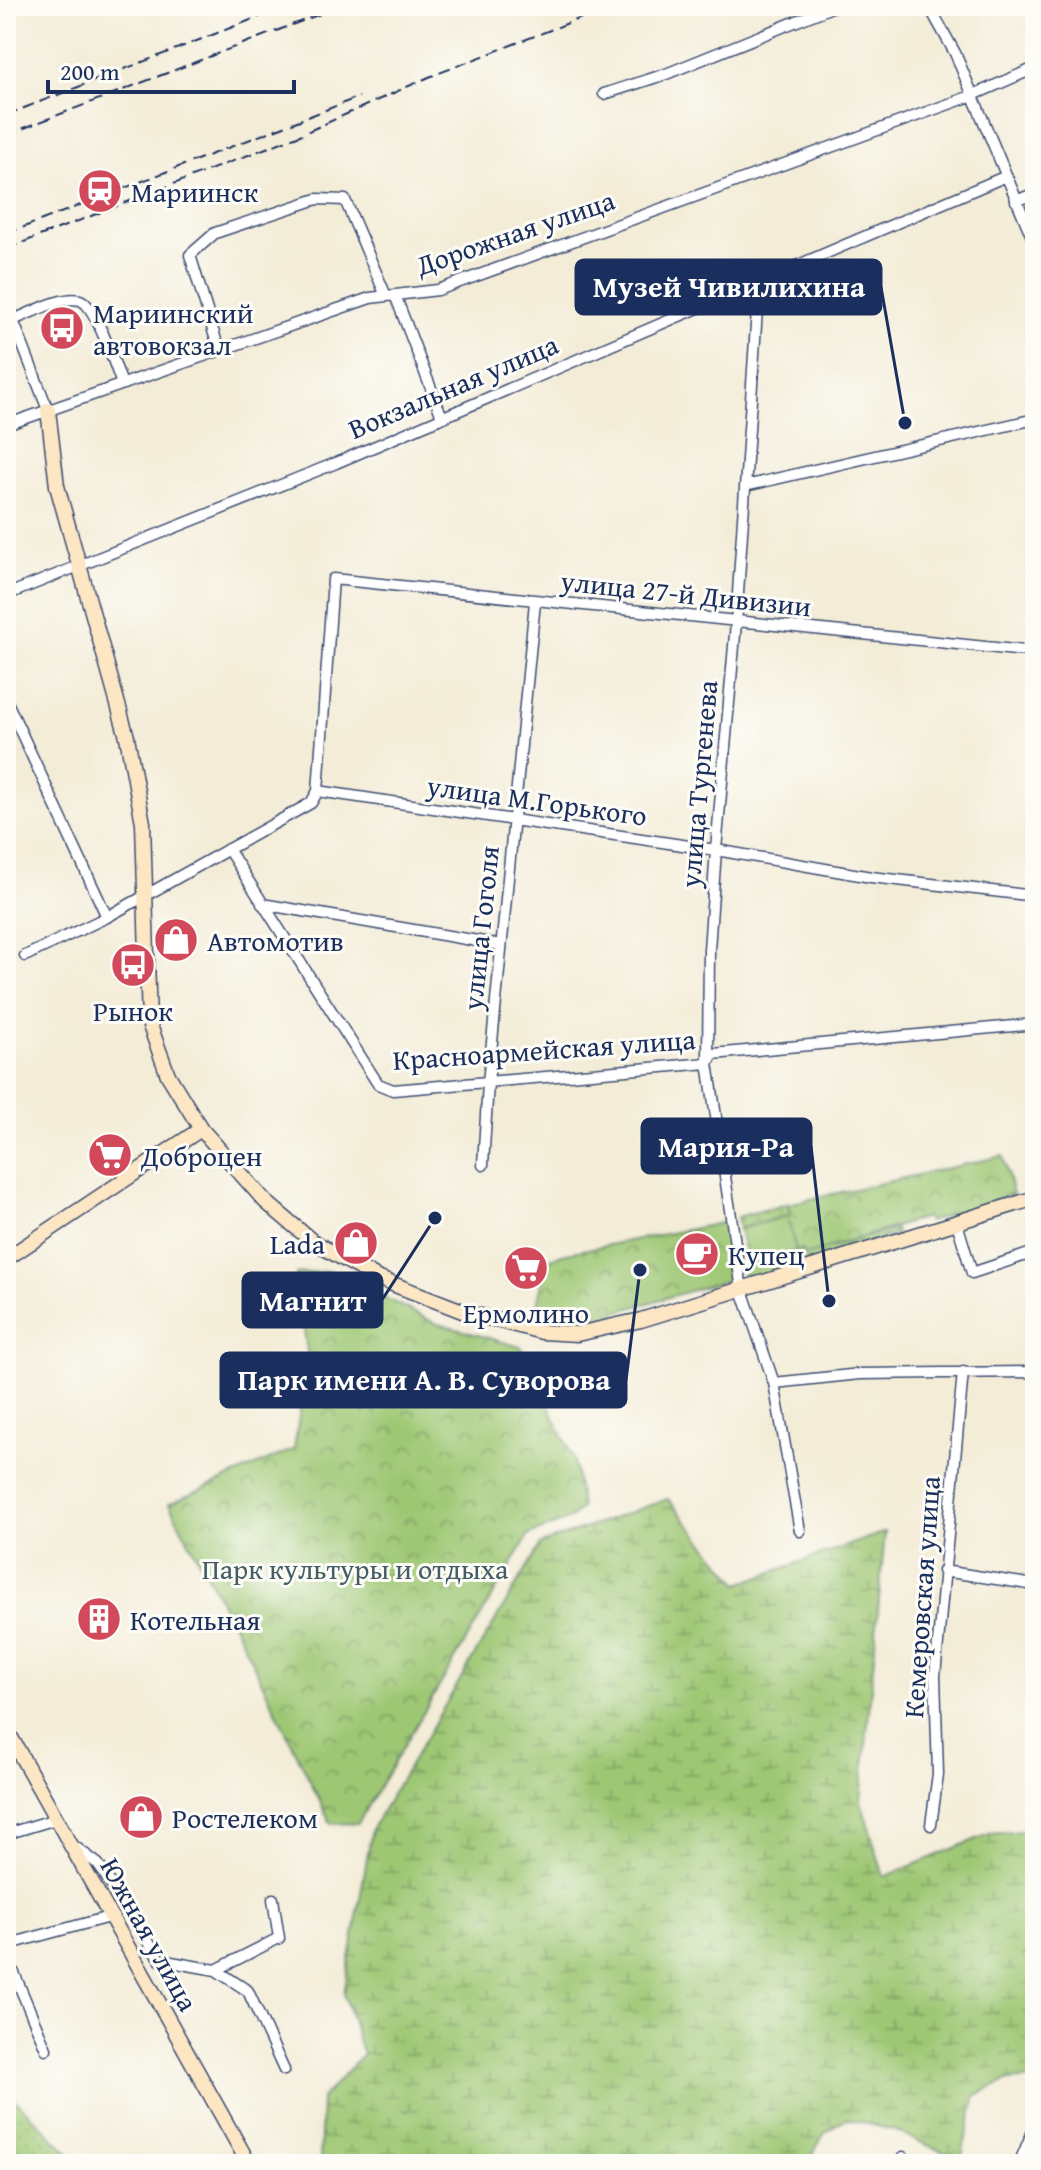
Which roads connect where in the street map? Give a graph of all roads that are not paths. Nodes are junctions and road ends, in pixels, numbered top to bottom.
1 (834, 6) edge
2 (929, 6) edge
3 (1035, 68) edge
4 (604, 94) dead end
5 (971, 96) junction
6 (1004, 177) junction
7 (1035, 193) edge
8 (1016, 201) junction
9 (1035, 244) edge
10 (759, 280) junction
11 (390, 296) junction
12 (10, 321) edge
13 (219, 350) junction
14 (122, 384) junction
15 (48, 410) junction
16 (442, 417) junction
17 (1035, 419) edge
18 (6, 425) edge
19 (745, 486) junction
20 (78, 567) junction
21 (6, 595) edge
22 (535, 602) junction
23 (736, 623) junction
24 (1035, 652) edge
25 (6, 700) edge
26 (318, 791) junction
27 (516, 822) junction
28 (228, 849) junction
29 (716, 850) junction
30 (145, 896) junction
31 (1035, 896) edge
32 (262, 904) junction
33 (107, 917) junction
34 (501, 945) junction
35 (25, 956) dead end
36 (1035, 1024) edge
37 (708, 1063) junction
38 (488, 1083) junction
39 (201, 1129) junction
40 (483, 1165) dead end
41 (1035, 1198) edge
42 (957, 1223) junction
43 (1035, 1252) edge
44 (6, 1259) edge
45 (742, 1290) junction
46 (963, 1372) junction
47 (1035, 1372) edge
48 (774, 1383) junction
49 (800, 1531) dead end
50 (943, 1571) junction
51 (1035, 1585) edge
52 (6, 1729) edge
53 (56, 1819) junction
54 (931, 1825) dead end
55 (6, 1834) edge
56 (72, 1845) junction
57 (273, 1899) dead end
58 (109, 1917) junction
59 (6, 1945) edge
60 (6, 1954) edge
61 (216, 1970) junction
62 (46, 2049) dead end
63 (284, 2070) dead end
64 (1035, 2126) edge
65 (249, 2164) edge
66 (1019, 2164) edge

1 - 4 street
2 - 5 street
3 - 5 street, Дорожная улица
5 - 6 street
5 - 11 street, Дорожная улица
6 - 8 street
6 - 10 street, Вокзальная улица
7 - 8 street
8 - 9 street
10 - 16 street, Вокзальная улица
10 - 19 street, улица Тургенева
11 - 13 street, Дорожная улица
11 - 13 street
11 - 16 street
12 - 14 street
12 - 15 street
13 - 14 street, Дорожная улица
14 - 15 street, Дорожная улица
15 - 18 street, Дорожная улица
15 - 20 main road
16 - 20 street, Вокзальная улица
17 - 19 street
19 - 23 street, улица Тургенева
20 - 21 street, Вокзальная улица
20 - 30 main road
22 - 23 street, улица 27-й Дивизии
22 - 26 street, улица 27-й Дивизии
22 - 27 street, улица Гоголя
23 - 24 street, улица 27-й Дивизии
23 - 29 street, улица Тургенева
25 - 33 street
26 - 27 street, улица М.Горького
26 - 28 street
27 - 29 street, улица М.Горького
27 - 34 street, улица Гоголя
28 - 30 street
28 - 32 street, Красноармейская улица
29 - 31 street, улица М.Горького
29 - 37 street, улица Тургенева
30 - 33 street
30 - 39 main road
32 - 34 street
32 - 38 street, Красноармейская улица
33 - 35 street
34 - 38 street, улица Гоголя
36 - 37 street, Красноармейская улица
37 - 38 street, Красноармейская улица
37 - 45 street, улица Тургенева
38 - 40 street, улица Гоголя
39 - 44 main road
39 - 45 main road
41 - 42 main road
42 - 43 street
42 - 45 main road
45 - 48 street, улица Тургенева
46 - 47 street
46 - 48 street
46 - 50 street, Кемеровская улица
48 - 49 street, улица Тургенева
50 - 51 street
50 - 54 street, Кемеровская улица
52 - 53 main road, Южная улица
53 - 55 street
53 - 56 main road, Южная улица
56 - 58 main road, Южная улица
56 - 61 street
57 - 61 street
58 - 59 street
58 - 65 main road, Южная улица
60 - 62 street
61 - 63 street
64 - 66 street

